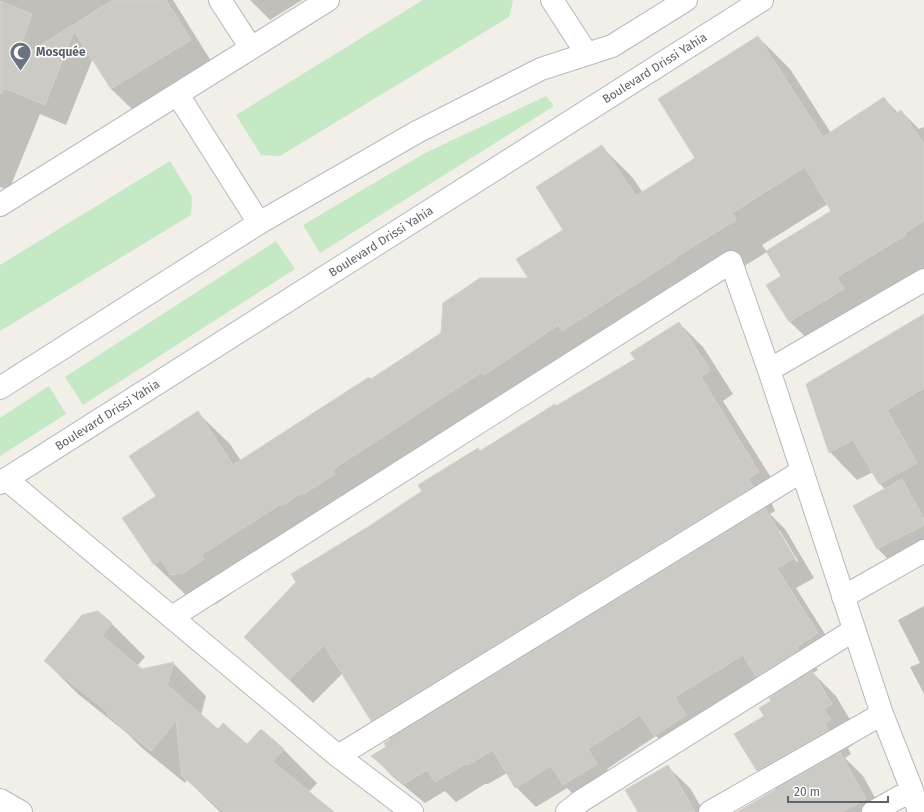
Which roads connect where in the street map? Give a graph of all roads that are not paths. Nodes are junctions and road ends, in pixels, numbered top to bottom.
1 (220, 0) edge
2 (328, 0) edge
3 (552, 0) edge
4 (686, 0) edge
5 (762, 0) edge
6 (251, 48) junction
7 (587, 54) junction
8 (178, 95) junction
9 (0, 205) edge
10 (259, 223) junction
11 (924, 280) edge
12 (769, 370) junction
13 (0, 388) edge
14 (802, 471) junction
15 (3, 481) edge
16 (924, 551) edge
17 (843, 597) junction
18 (172, 617) junction
19 (854, 630) junction
20 (882, 714) junction
21 (338, 756) junction
22 (912, 790) junction
23 (0, 800) edge
24 (21, 812) edge
25 (412, 812) edge
26 (567, 812) edge
27 (710, 812) edge
28 (873, 812) edge
29 (919, 812) edge

1 - 6 street
2 - 6 street
3 - 7 street
4 - 7 street
5 - 15 street, Boulevard Drissi Yahia
6 - 8 street
7 - 10 street
8 - 9 street
8 - 10 street
10 - 13 street
11 - 12 street
12 - 14 street
12 - 18 street
14 - 17 street
14 - 21 street
15 - 18 street
16 - 17 street
17 - 19 street
18 - 21 street
19 - 20 street
19 - 26 street
20 - 22 street
20 - 27 street
21 - 25 street
22 - 28 street
22 - 29 street
23 - 24 street

